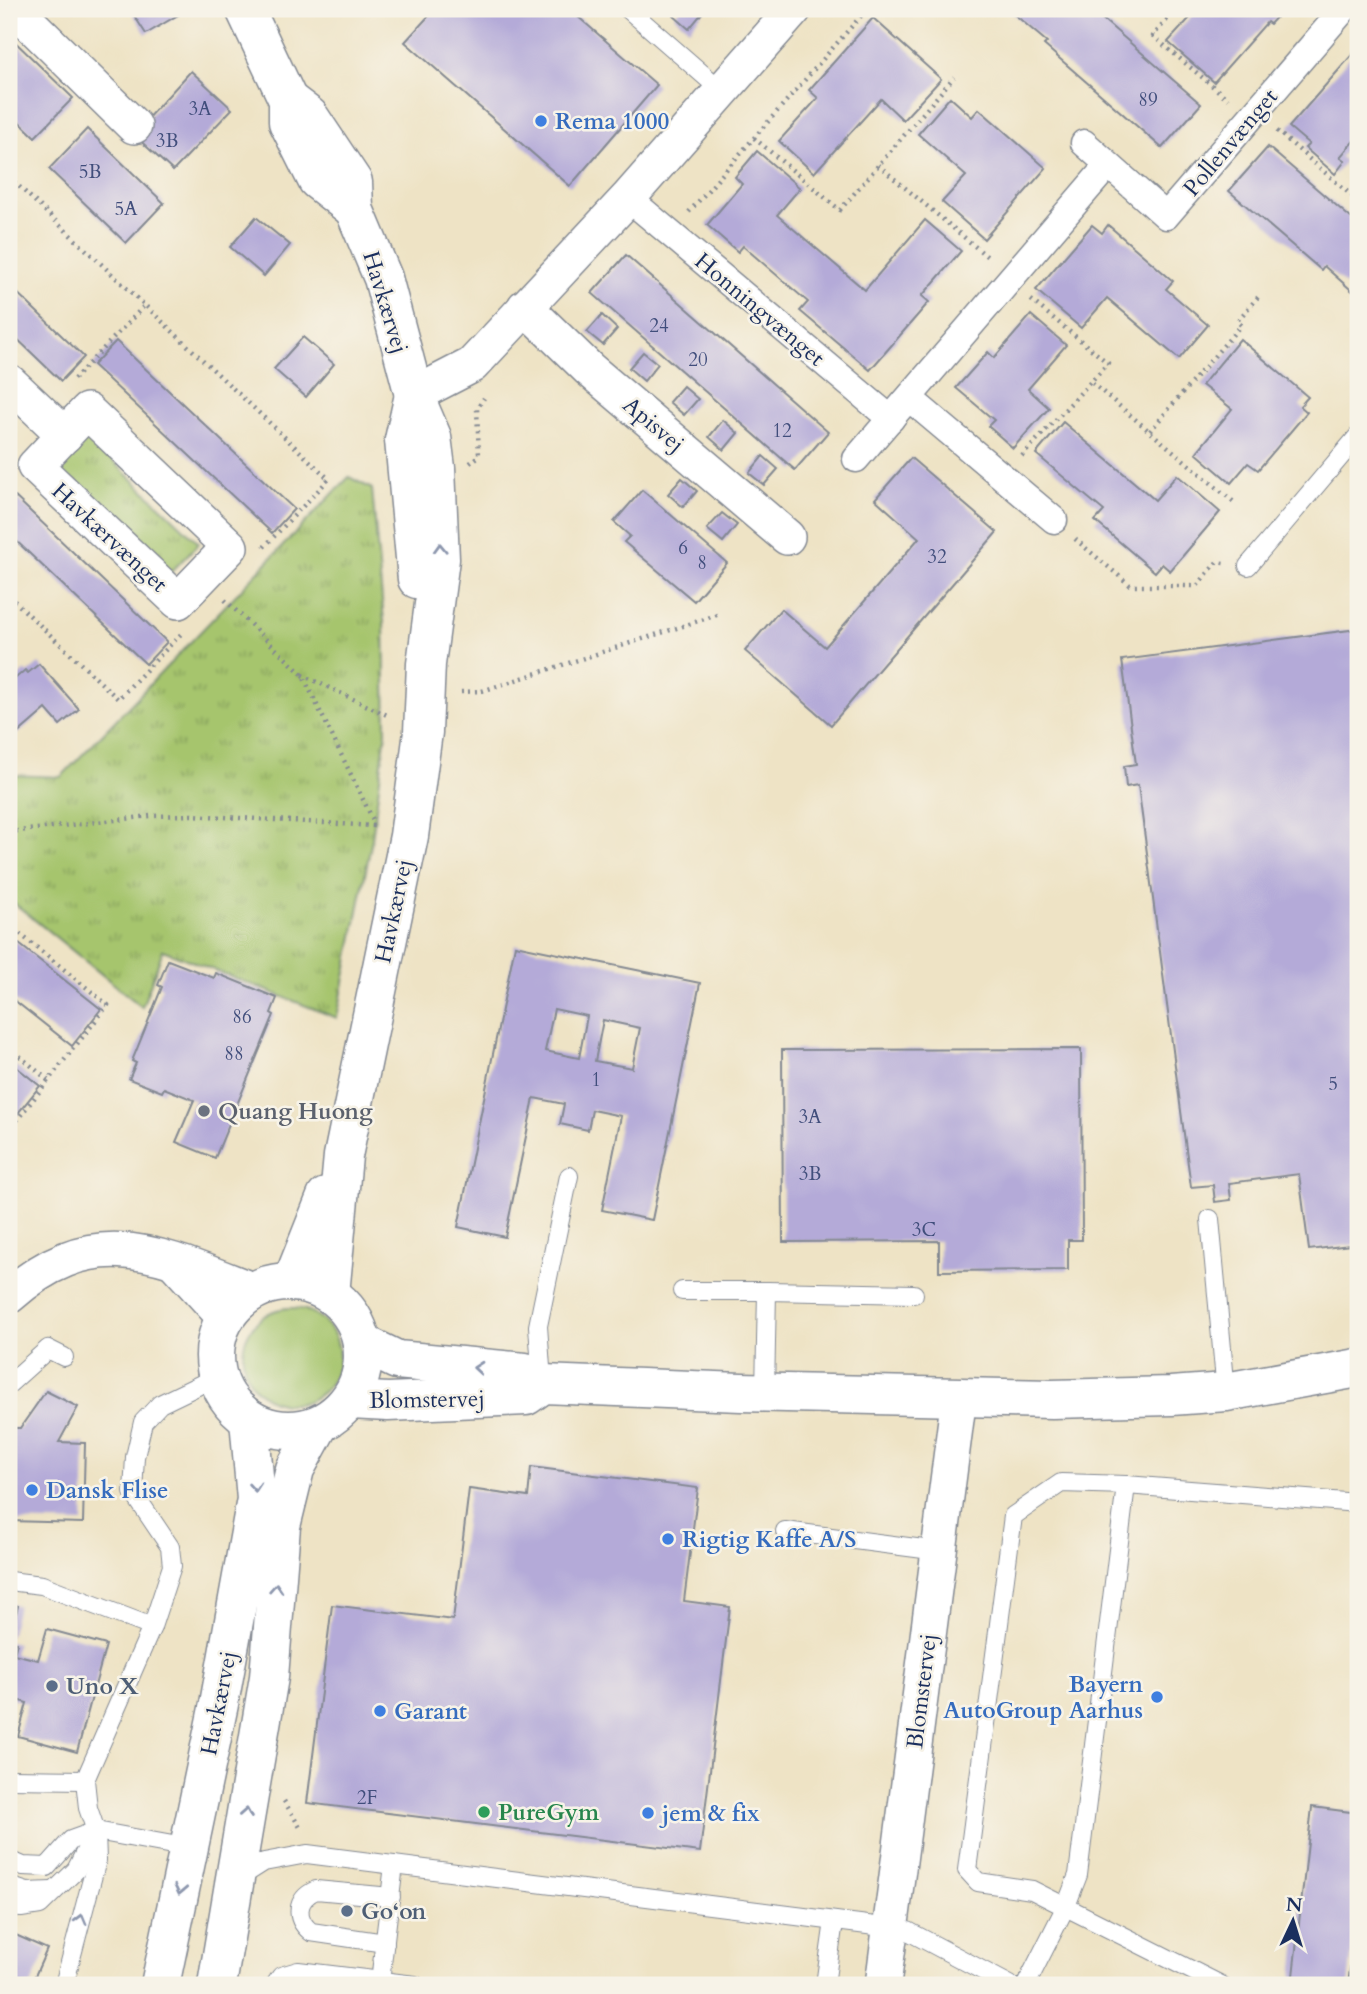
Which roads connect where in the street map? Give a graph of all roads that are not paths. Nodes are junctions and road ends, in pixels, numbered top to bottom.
1 (15, 9) edge
2 (245, 9) edge
3 (628, 9) edge
4 (794, 9) edge
5 (1344, 9) edge
6 (722, 91) junction
7 (134, 126) dead end
8 (1084, 143) dead end
9 (1108, 165) junction
10 (628, 198) junction
11 (525, 307) junction
12 (9, 382) edge
13 (414, 396) junction
14 (909, 398) junction
15 (891, 419) junction
16 (65, 435) junction
17 (1358, 436) edge
18 (856, 459) dead end
19 (1054, 520) road end
20 (787, 537) dead end
21 (1248, 566) road end
22 (343, 1156) junction
23 (569, 1176) dead end
24 (1210, 1219) dead end
25 (172, 1259) junction
26 (292, 1282) junction
27 (254, 1291) junction
28 (682, 1291) dead end
29 (767, 1292) junction
30 (330, 1294) junction
31 (914, 1294) dead end
32 (9, 1296) edge
33 (226, 1319) junction
34 (362, 1343) junction
35 (64, 1357) dead end
36 (1358, 1368) edge
37 (218, 1376) junction
38 (9, 1384) edge
39 (543, 1384) junction
40 (765, 1392) junction
41 (1226, 1392) junction
42 (959, 1396) junction
43 (350, 1400) junction
44 (249, 1419) junction
45 (319, 1424) junction
46 (1126, 1485) junction
47 (1358, 1503) edge
48 (785, 1531) dead end
49 (939, 1551) junction
50 (9, 1581) edge
51 (152, 1627) junction
52 (9, 1779) edge
53 (85, 1780) junction
54 (96, 1831) junction
55 (189, 1848) junction
56 (9, 1860) edge
57 (394, 1866) junction
58 (234, 1881) junction
59 (9, 1886) edge
60 (52, 1891) junction
61 (391, 1897) junction
62 (1066, 1906) junction
63 (9, 1907) edge
64 (834, 1921) junction
65 (891, 1928) junction
66 (385, 1943) junction
67 (380, 1981) junction
68 (359, 1982) edge
69 (64, 1985) edge
70 (160, 1985) edge
71 (217, 1985) edge
72 (275, 1985) edge
73 (415, 1985) edge
74 (825, 1985) edge
75 (883, 1985) edge
76 (1010, 1985) edge
77 (1026, 1985) edge
78 (1221, 1985) edge

1 - 7 street
2 - 13 street, Havkærvej
3 - 6 lane
4 - 6 street
5 - 9 street, Pollenvænget
6 - 10 street
8 - 9 street, Pollenvænget
9 - 14 street
10 - 11 street
10 - 15 street, Honningvænget
11 - 13 street
11 - 20 street, Apisvej
12 - 16 street
13 - 22 street, Havkærvej
14 - 15 street
14 - 19 street
15 - 18 street
16 - 16 street, Havkærvænget
17 - 21 lane
22 - 26 street, Havkærvej
22 - 30 street, Havkærvej
23 - 39 lane
24 - 41 lane
25 - 27 street
25 - 32 street
25 - 33 street
26 - 27 street
26 - 30 street
27 - 33 street
28 - 29 lane
29 - 31 lane
29 - 40 lane
30 - 34 street
33 - 37 street
39 -> 34 street, Blomstervej
34 - 43 street
35 - 38 lane
36 - 41 street, Blomstervej
37 - 44 street
37 - 51 lane
39 - 40 street, Blomstervej
39 - 43 street, Blomstervej
40 - 42 street, Blomstervej
41 - 42 street, Blomstervej
42 - 49 street, Blomstervej
43 - 45 street
44 - 45 street
44 -> 55 street, Havkærvej
58 -> 45 street, Havkærvej
46 - 47 lane
46 - 62 lane
46 - 62 lane
48 - 49 lane
49 - 65 street, Blomstervej
50 - 51 lane
51 - 53 lane
52 - 53 lane
53 - 54 lane
54 - 55 lane
54 - 56 lane
54 - 60 lane
69 -> 54 lane
55 -> 70 street, Havkærvej
57 - 58 lane
57 - 61 lane
57 - 64 lane
58 - 71 street, Havkærvej
59 - 60 lane
60 - 63 lane
61 - 66 lane
61 - 66 lane
62 - 77 lane
62 - 78 lane
64 - 65 lane
64 - 74 lane
65 - 75 street, Blomstervej
65 - 76 lane
66 - 67 lane
67 - 68 lane
67 - 73 lane
68 - 72 lane

